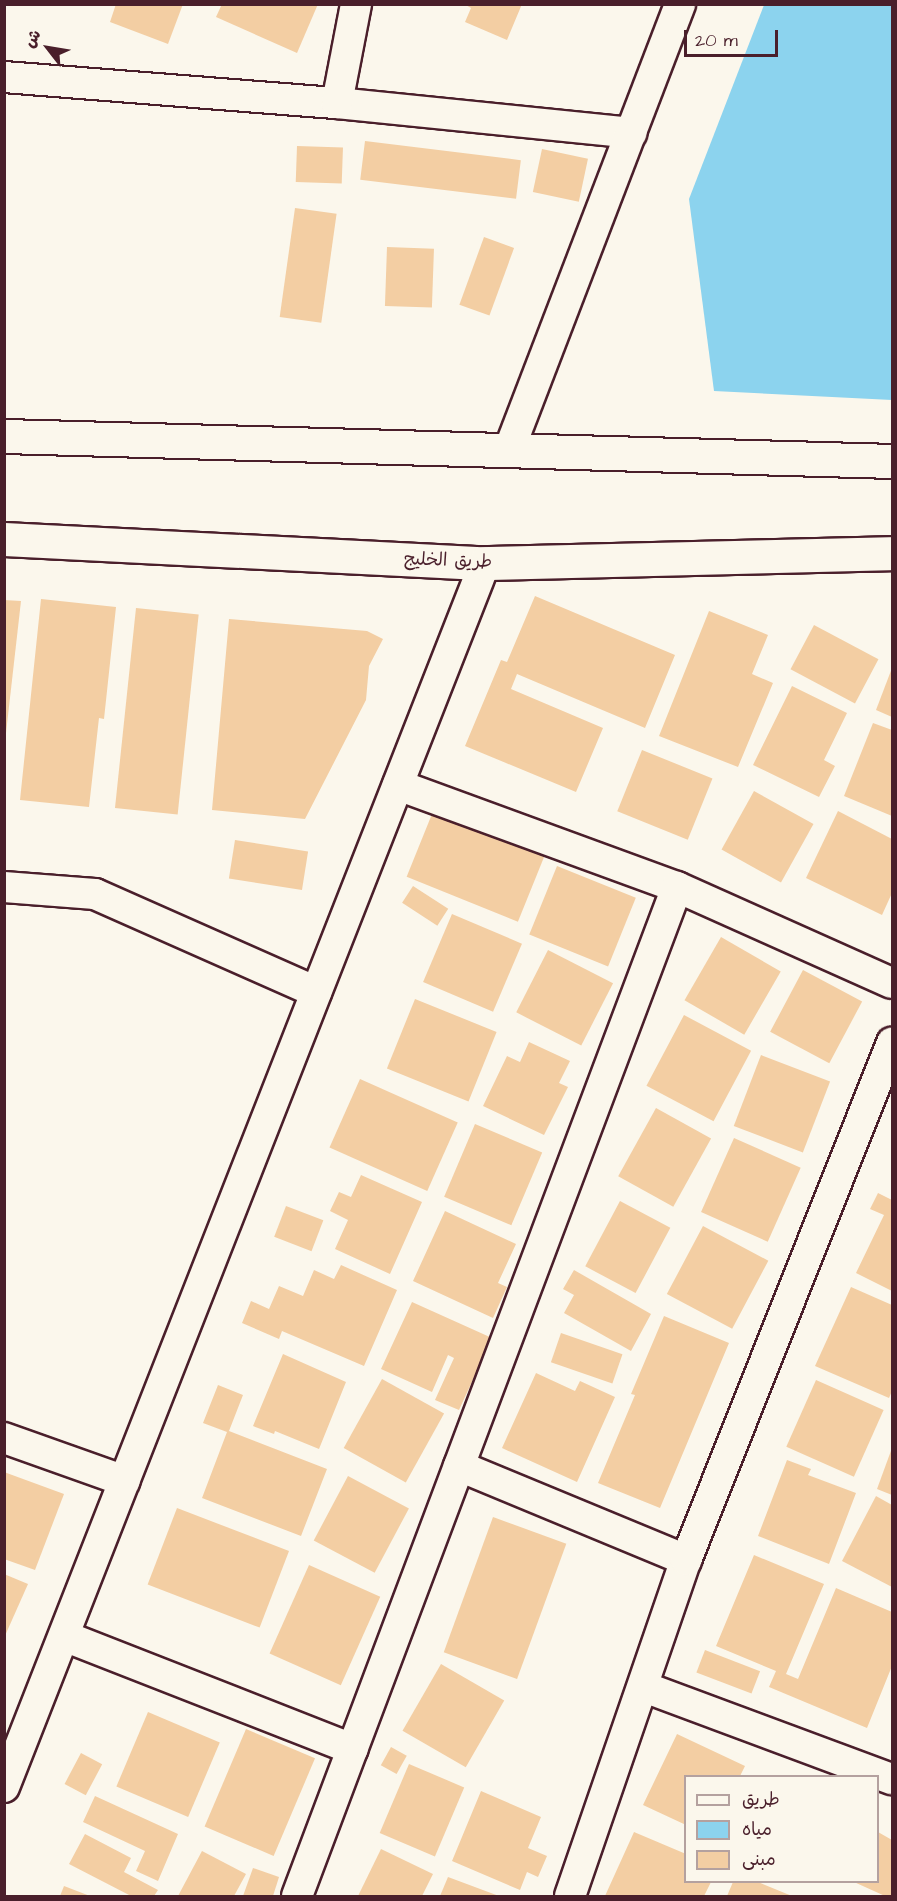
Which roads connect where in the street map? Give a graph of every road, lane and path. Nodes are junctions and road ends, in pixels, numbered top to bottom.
1 (356, 4) edge
2 (680, 4) edge
3 (4, 77) edge
4 (337, 103) junction
5 (631, 133) junction
6 (4, 436) edge
7 (509, 450) junction
8 (892, 461) edge
9 (4, 538) edge
10 (892, 553) edge
11 (485, 563) junction
12 (398, 785) junction
13 (677, 886) junction
14 (4, 887) edge
15 (892, 983) edge
16 (316, 992) junction
17 (892, 1043) edge
18 (4, 1438) edge
19 (459, 1466) junction
20 (125, 1481) junction
21 (686, 1560) junction
22 (64, 1636) junction
23 (644, 1687) junction
24 (352, 1749) junction
25 (891, 1773) edge
26 (4, 1787) edge
27 (297, 1896) edge
28 (570, 1896) edge

1 - 4 street
2 - 5 street
3 - 4 street
4 - 5 street
5 - 7 street
6 - 7 main road
7 - 8 main road
9 - 11 main road, طريق الخليج
10 - 11 main road, طريق الخليج
11 - 12 street
12 - 13 street
12 - 16 street
13 - 15 street
13 - 19 street
14 - 16 street
16 - 20 street
17 - 21 street
18 - 20 street
19 - 21 street
19 - 24 street
20 - 22 street
21 - 23 street
22 - 24 street
22 - 26 street
23 - 25 street
23 - 28 street
24 - 27 street

